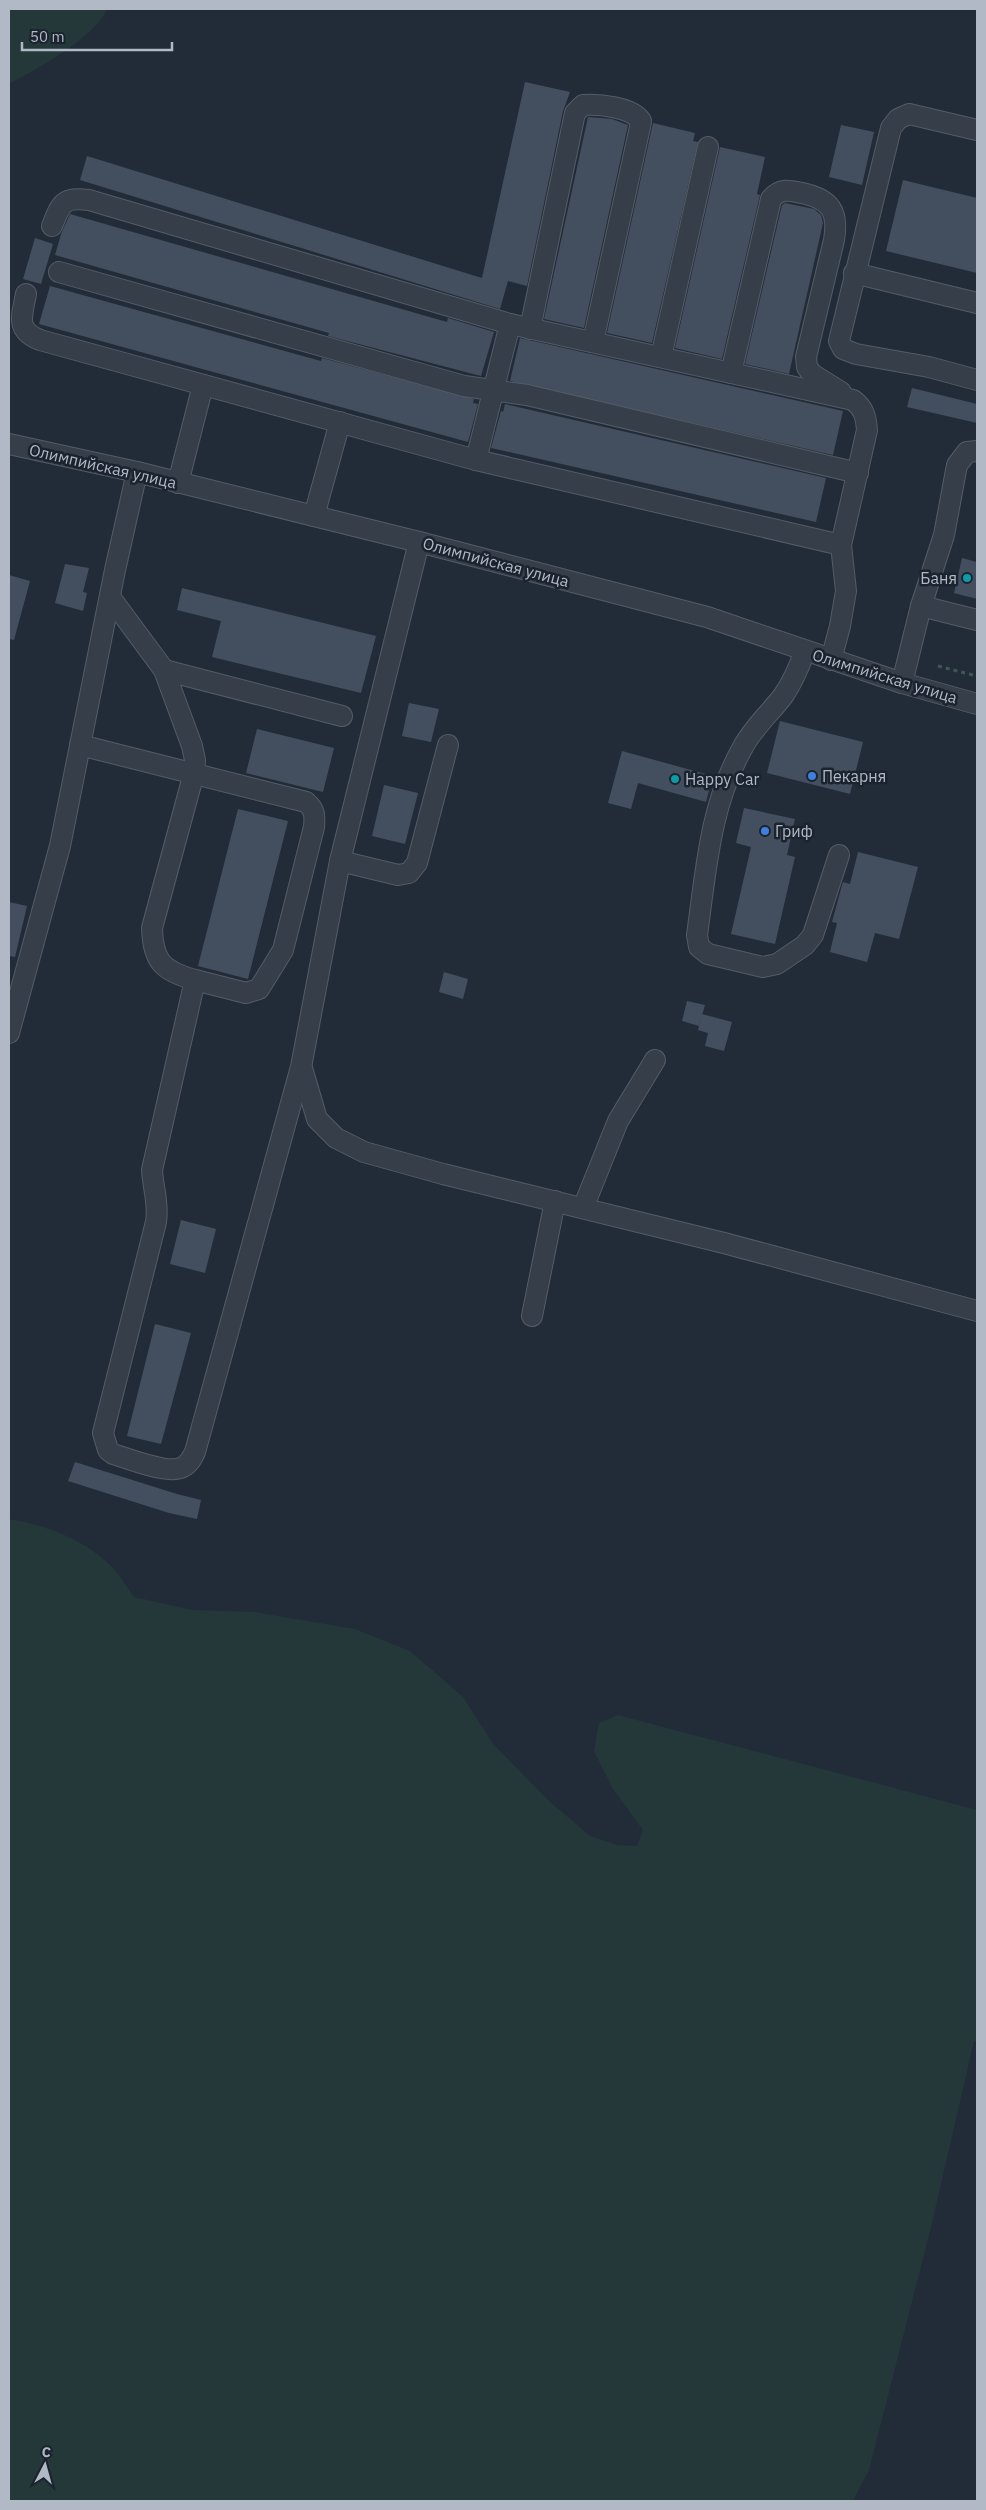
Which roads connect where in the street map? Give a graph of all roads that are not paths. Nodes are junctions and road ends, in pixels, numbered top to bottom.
1 (977, 130) edge
2 (708, 147) dead end
3 (52, 226) dead end
4 (59, 272) dead end
5 (854, 274) junction
6 (26, 294) dead end
7 (977, 303) edge
8 (510, 324) junction
9 (530, 329) junction
10 (593, 342) junction
11 (660, 357) junction
12 (731, 373) junction
13 (977, 380) edge
14 (203, 385) junction
15 (494, 391) junction
16 (853, 400) junction
17 (340, 422) junction
18 (9, 444) edge
19 (977, 450) edge
20 (476, 460) junction
21 (137, 472) junction
22 (858, 473) junction
23 (178, 483) junction
24 (314, 516) junction
25 (419, 542) junction
26 (841, 545) junction
27 (110, 598) junction
28 (922, 606) junction
29 (977, 620) edge
30 (805, 651) junction
31 (831, 660) junction
32 (164, 670) junction
33 (902, 683) junction
34 (977, 704) edge
35 (342, 716) dead end
36 (80, 744) junction
37 (448, 745) dead end
38 (194, 773) junction
39 (839, 855) dead end
40 (340, 861) junction
41 (195, 980) junction
42 (9, 1033) edge
43 (655, 1060) dead end
44 (302, 1067) junction
45 (555, 1202) junction
46 (583, 1208) junction
47 (977, 1311) edge
48 (532, 1316) dead end

1 - 5 street
2 - 11 street
3 - 8 street
4 - 15 street
5 - 7 street
5 - 13 street
6 - 14 street
8 - 9 street
8 - 15 street
9 - 10 street
9 - 10 street
10 - 11 street
11 - 12 street
12 - 16 street
12 - 16 street
14 - 17 street
14 - 23 street
15 - 20 street
15 - 22 street
16 - 22 street
17 - 20 street
17 - 24 street
18 - 21 street, Олимпийская улица
19 - 28 street
20 - 26 street
21 - 23 street, Олимпийская улица
21 - 27 street
22 - 26 street
23 - 24 street, Олимпийская улица
24 - 25 street, Олимпийская улица
25 - 30 street, Олимпийская улица
25 - 40 street
26 - 31 street
27 - 32 street
27 - 36 street
28 - 29 street
28 - 33 street
30 - 31 street, Олимпийская улица
30 - 39 street
31 - 33 street, Олимпийская улица
32 - 35 street
32 - 38 street
33 - 34 street, Олимпийская улица
36 - 38 street
36 - 42 street
37 - 40 street
38 - 41 street
38 - 41 street
40 - 44 street
41 - 44 street
43 - 46 street
44 - 45 street
45 - 46 street
45 - 48 street
46 - 47 street

